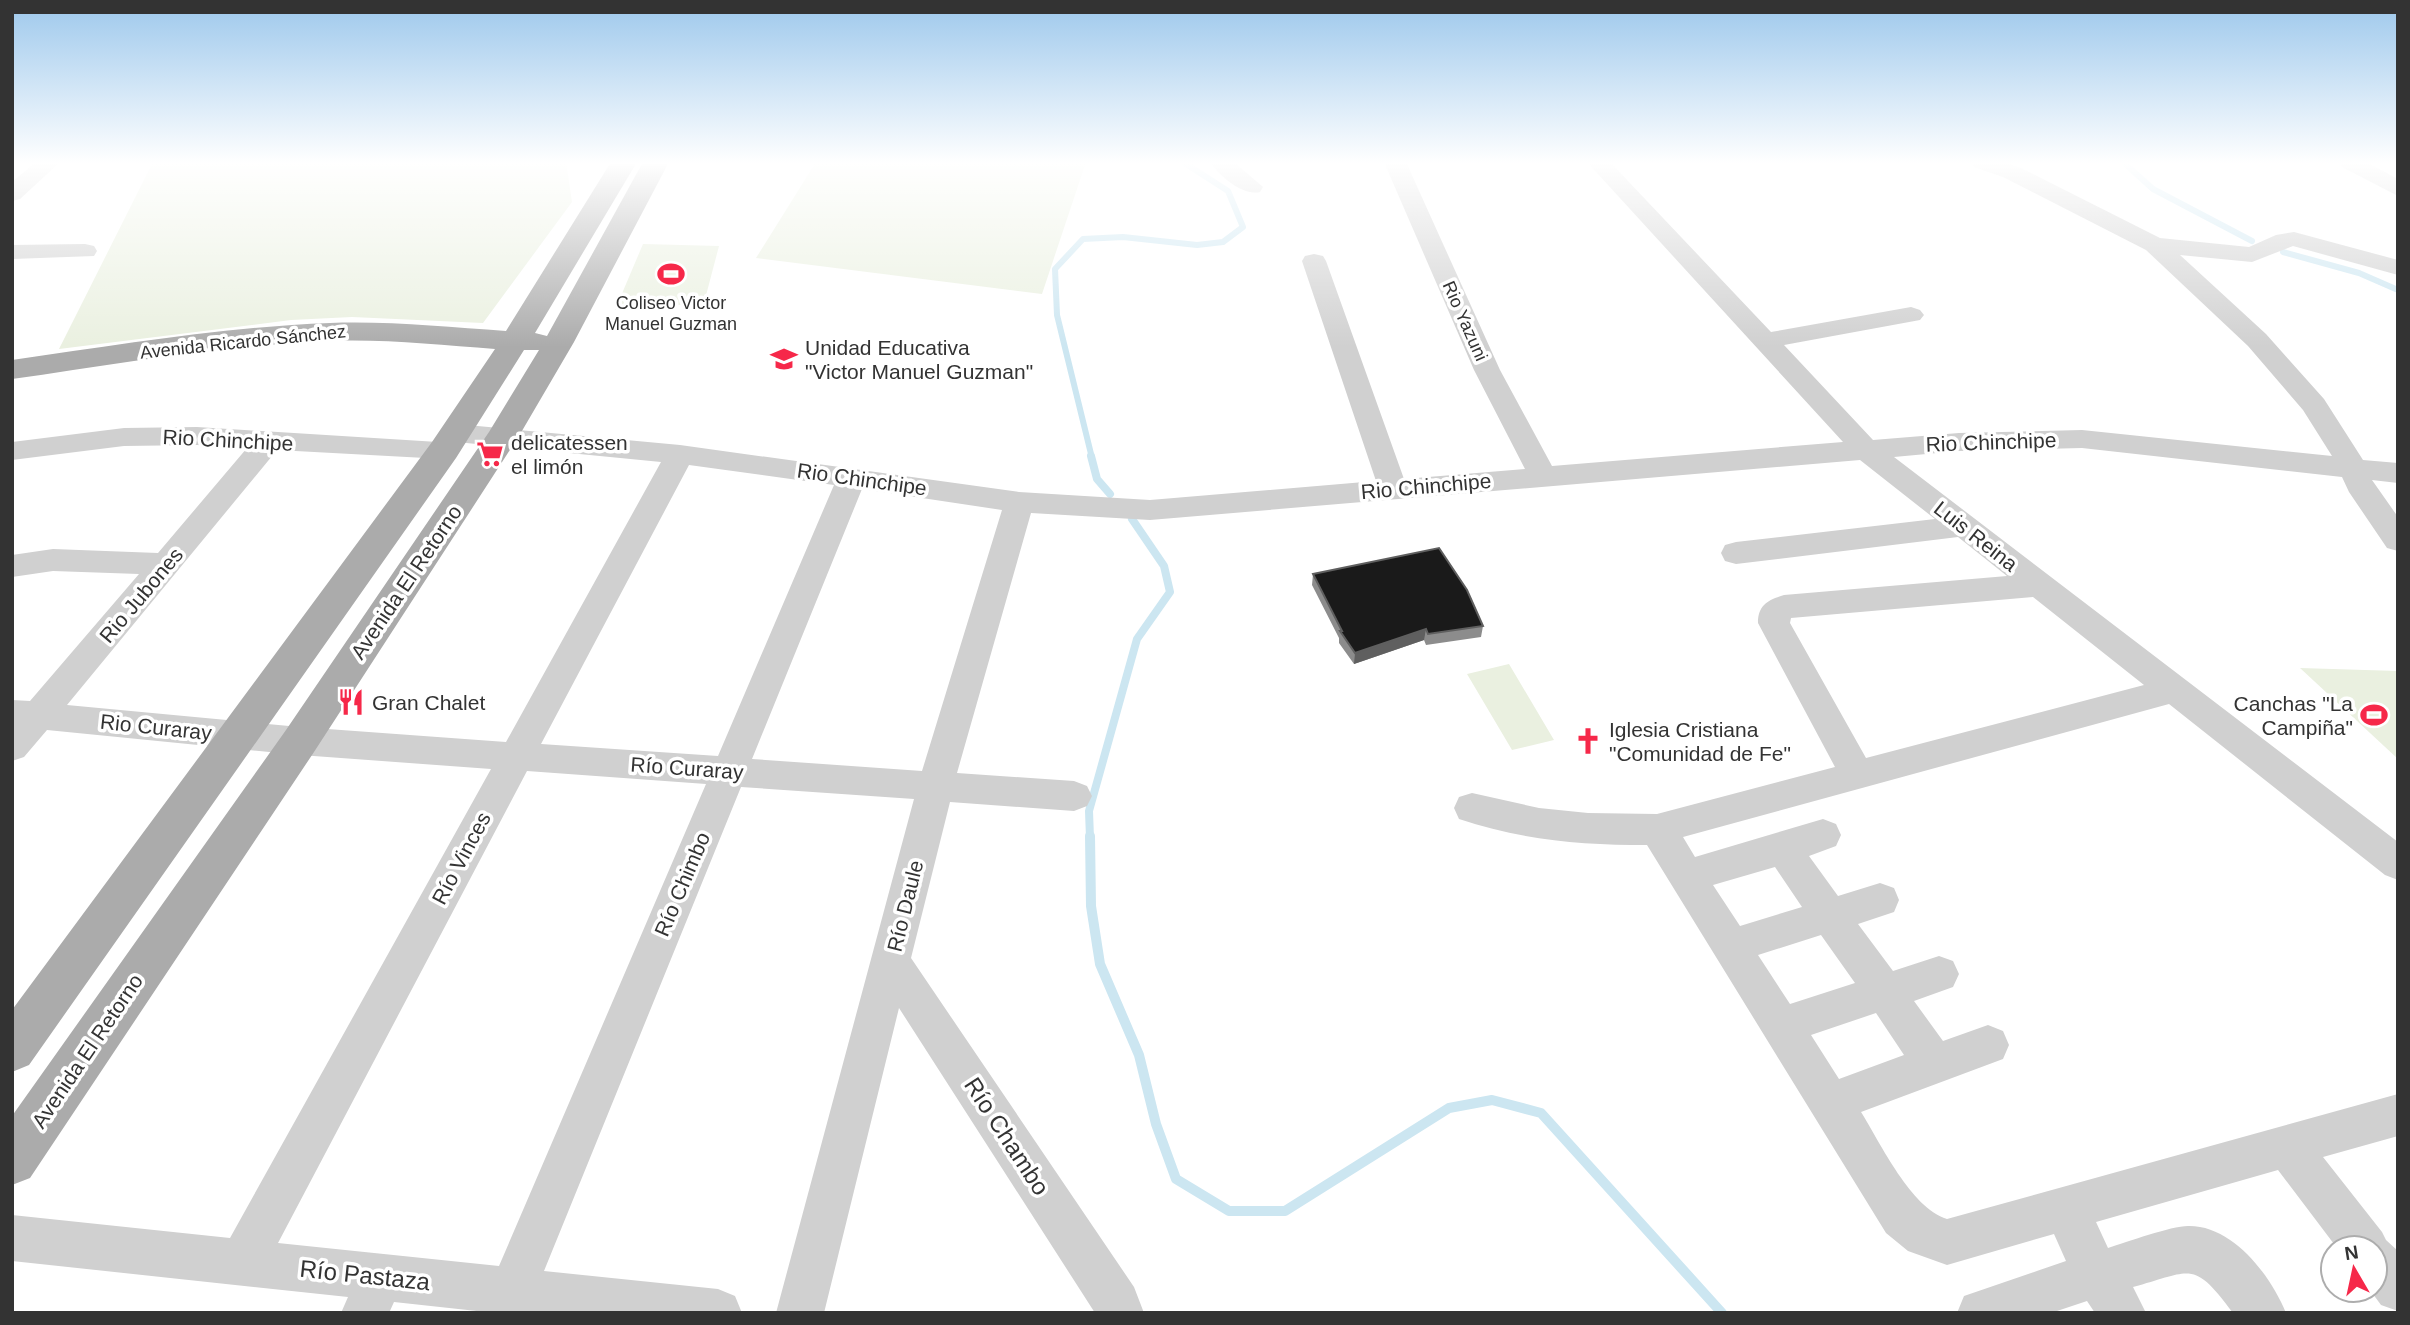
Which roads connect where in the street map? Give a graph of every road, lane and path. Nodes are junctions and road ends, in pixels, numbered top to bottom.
1 (586, 224) edge
2 (623, 224) edge
3 (1422, 224) edge
4 (1655, 224) edge
5 (2113, 224) edge
6 (2155, 245) junction
7 (85, 251) dead end
8 (12, 252) edge
9 (1314, 261) dead end
10 (2398, 268) edge
11 (1911, 315) dead end
12 (515, 341) junction
13 (1764, 341) junction
14 (559, 342) junction
15 (12, 370) edge
16 (503, 436) junction
17 (268, 442) junction
18 (450, 442) junction
19 (1865, 449) junction
20 (12, 451) edge
21 (680, 454) junction
22 (2356, 470) junction
23 (2398, 473) edge
24 (1543, 476) junction
25 (852, 477) junction
26 (1393, 489) junction
27 (1019, 502) junction
28 (1964, 526) junction
29 (2398, 540) edge
30 (1736, 553) dead end
31 (167, 564) junction
32 (12, 566) edge
33 (2039, 585) junction
34 (2174, 690) junction
35 (26, 714) edge
36 (240, 736) junction
37 (300, 741) junction
38 (12, 747) edge
39 (516, 756) junction
40 (729, 771) junction
41 (1857, 774) junction
42 (936, 785) junction
43 (1074, 796) dead end
44 (1472, 808) dead end
45 (1657, 829) junction
46 (1823, 835) dead end
47 (1783, 849) junction
48 (2398, 864) edge
49 (1687, 876) junction
50 (1880, 900) dead end
51 (1830, 915) junction
52 (1730, 946) junction
53 (891, 961) junction
54 (1939, 974) dead end
55 (1883, 991) junction
56 (1781, 1026) junction
57 (1988, 1045) dead end
58 (12, 1049) edge
59 (1935, 1064) junction
60 (1830, 1103) junction
61 (2396, 1119) edge
62 (2286, 1146) junction
63 (12, 1160) edge
64 (2065, 1209) junction
65 (2355, 1234) edge
66 (12, 1238) edge
67 (242, 1262) junction
68 (2096, 1274) junction
69 (512, 1291) junction
70 (373, 1295) edge
71 (1983, 1312) edge
72 (718, 1313) edge
73 (800, 1313) edge
74 (1120, 1313) edge
75 (2122, 1313) edge
76 (2262, 1313) edge

1 - 12 main road, Avenida El Retorno
2 - 14 main road, Avenida El Retorno
3 - 24 street, Rio Yazuni
4 - 13 street, Luis Reina
5 - 6 street
6 - 10 street
6 - 22 street
7 - 8 street
9 - 26 street
11 - 13 street
12 - 14 main road, Avenida Ricardo Sánchez
12 - 15 main road, Avenida Ricardo Sánchez
12 - 18 main road, Avenida El Retorno
13 - 19 street, Luis Reina
14 - 16 main road, Avenida El Retorno
16 - 18 street, Rio Chinchipe
16 - 21 street, Rio Chinchipe
16 - 37 main road, Avenida El Retorno
17 - 18 street, Rio Chinchipe
17 - 20 street, Rio Chinchipe
17 - 31 street, Rio Jubones
18 - 36 main road, Avenida El Retorno
19 - 22 street, Rio Chinchipe
19 - 24 street, Rio Chinchipe
19 - 28 street, Luis Reina
21 - 25 street, Rio Chinchipe
21 - 39 street, Río Vinces
22 - 23 street, Rio Chinchipe
22 - 29 street
24 - 26 street, Rio Chinchipe
25 - 27 street, Rio Chinchipe
25 - 40 street, Río Chimbo
26 - 27 street, Rio Chinchipe
27 - 42 street, Río Daule
28 - 30 street
28 - 33 street, Luis Reina
31 - 32 street
31 - 35 street, Rio Jubones
33 - 34 street, Luis Reina
33 - 41 street
34 - 41 street
34 - 48 street, Luis Reina
35 - 36 street, Rio Curaray
35 - 38 street, Rio Jubones
36 - 37 street, Rio Curaray
36 - 58 main road, Avenida El Retorno
37 - 39 street, Río Curaray
37 - 63 main road, Avenida El Retorno
39 - 40 street, Río Curaray
39 - 67 street, Río Vinces
40 - 42 street, Río Curaray
40 - 69 street, Río Chimbo
41 - 45 street
42 - 43 street, Río Curaray
42 - 53 street, Río Daule
44 - 45 street
45 - 49 street
46 - 47 street
47 - 49 street
47 - 51 street
49 - 52 street
50 - 51 street
51 - 52 street
51 - 55 street
52 - 56 street
53 - 73 street, Río Daule
53 - 74 street, Río Chambo
54 - 55 street
55 - 56 street
55 - 59 street
56 - 60 street
57 - 59 street
59 - 60 street
60 - 64 street
61 - 62 street
62 - 64 street
62 - 65 street
64 - 68 street
66 - 67 street, Río Pastaza
67 - 70 street, Río Pastaza
68 - 71 street
68 - 75 street
68 - 76 street
69 - 70 street, Río Pastaza
69 - 72 street, Río Pastaza

